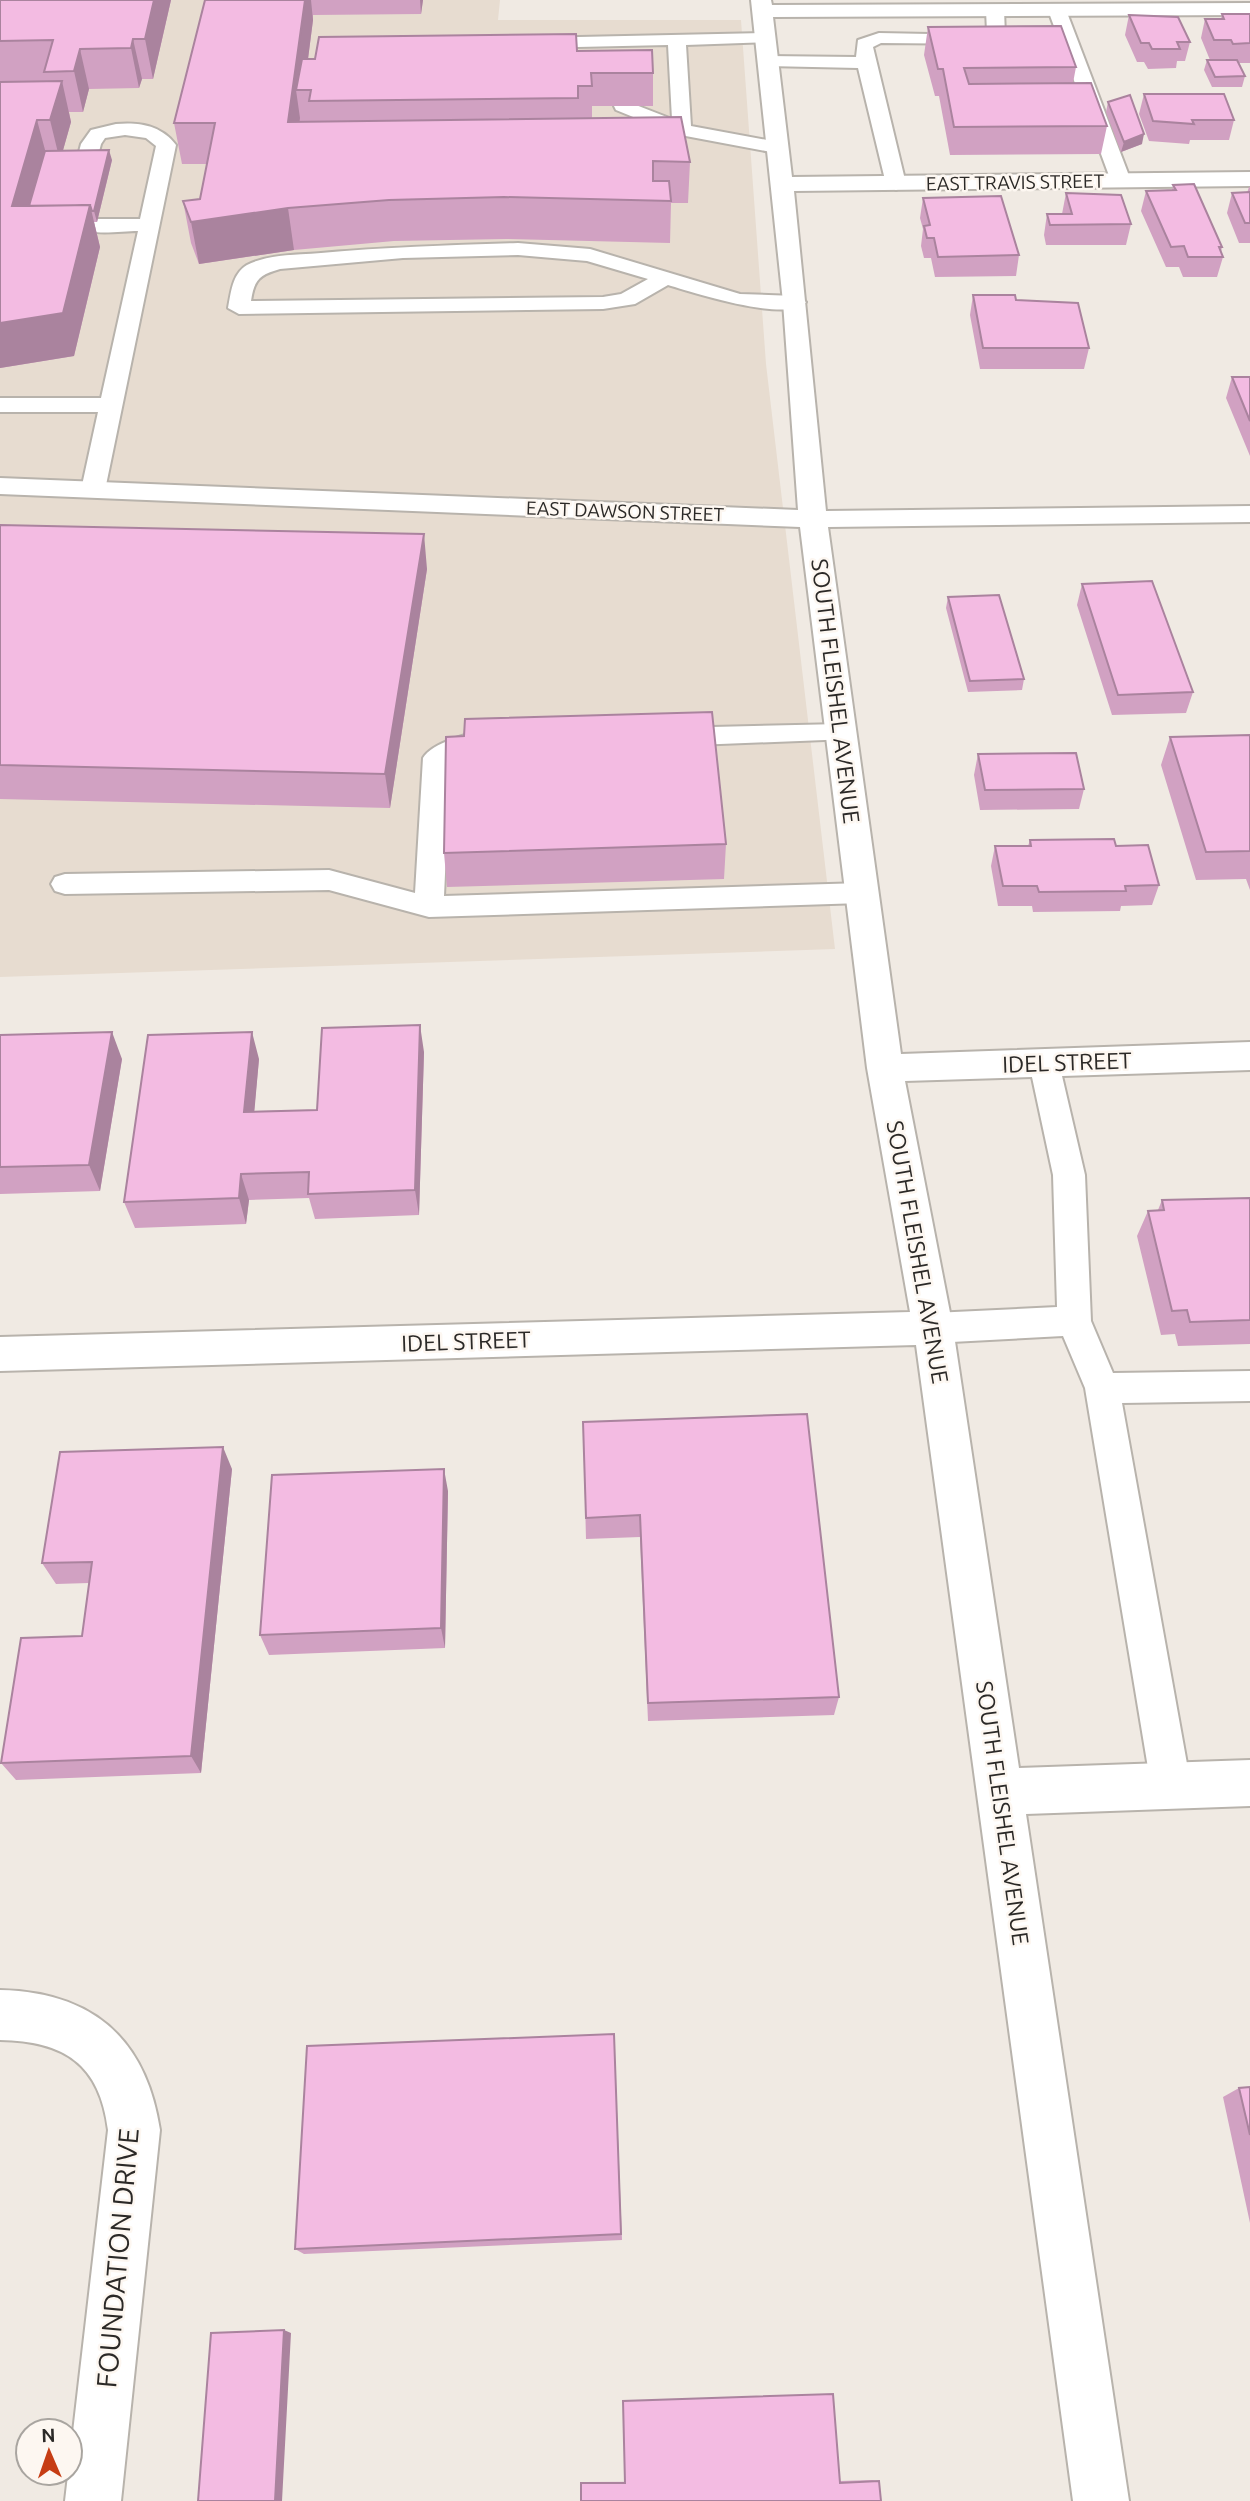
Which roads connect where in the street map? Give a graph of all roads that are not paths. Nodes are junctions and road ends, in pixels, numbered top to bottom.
1 (1250, 9) edge
2 (995, 10) junction
3 (1057, 10) junction
4 (764, 28) edge
5 (513, 44) edge
6 (677, 46) junction
7 (641, 61) edge
8 (866, 63) junction
9 (623, 106) edge
10 (682, 130) junction
11 (776, 146) junction
12 (1250, 179) edge
13 (1121, 181) junction
14 (780, 184) junction
15 (895, 184) junction
16 (149, 225) junction
17 (664, 279) junction
18 (795, 302) junction
19 (0, 405) edge
20 (111, 405) junction
21 (0, 486) edge
22 (93, 489) junction
23 (1250, 514) edge
24 (813, 519) junction
25 (841, 733) junction
26 (646, 737) edge
27 (506, 740) edge
28 (65, 884) dead end
29 (862, 893) junction
30 (429, 907) junction
31 (1250, 1056) edge
32 (1044, 1063) junction
33 (885, 1068) junction
34 (1074, 1321) junction
35 (933, 1328) junction
36 (0, 1354) edge
37 (1250, 1386) edge
38 (1102, 1388) junction
39 (1250, 1783) edge
40 (1171, 1786) junction
41 (1000, 1792) junction
42 (0, 2015) edge
43 (93, 2501) edge
44 (1101, 2501) edge

1 - 3 street
2 - 3 street
2 - 4 street
2 - 8 lane
3 - 13 lane
4 - 6 lane
4 - 8 lane
4 - 11 street, SOUTH FLEISHEL AVENUE
5 - 6 lane
6 - 7 lane
6 - 10 lane
8 - 15 lane
9 - 10 lane
10 - 11 lane
11 - 14 street, SOUTH FLEISHEL AVENUE
12 - 13 street, EAST TRAVIS STREET
13 - 15 street, EAST TRAVIS STREET
14 - 15 street, EAST TRAVIS STREET
14 - 18 street, SOUTH FLEISHEL AVENUE
16 - 16 lane
16 - 20 lane
17 - 17 lane
17 - 18 lane
18 - 24 street, SOUTH FLEISHEL AVENUE
19 - 20 lane
20 - 22 lane
21 - 22 street, EAST DAWSON STREET
22 - 24 street, EAST DAWSON STREET
23 - 24 street, EAST DAWSON STREET
24 - 25 street, SOUTH FLEISHEL AVENUE
25 - 26 lane
25 - 29 street, SOUTH FLEISHEL AVENUE
27 - 30 lane
28 - 30 lane
29 - 30 lane
29 - 33 street, SOUTH FLEISHEL AVENUE
31 - 32 street, IDEL STREET
32 - 33 street, IDEL STREET
32 - 34 lane
33 - 35 street, SOUTH FLEISHEL AVENUE
34 - 35 lane
34 - 38 lane
35 - 36 street, IDEL STREET
35 - 41 street, SOUTH FLEISHEL AVENUE
37 - 38 lane
38 - 40 lane
39 - 40 street
40 - 41 street
41 - 44 street, SOUTH FLEISHEL AVENUE
42 - 43 street, FOUNDATION DRIVE

